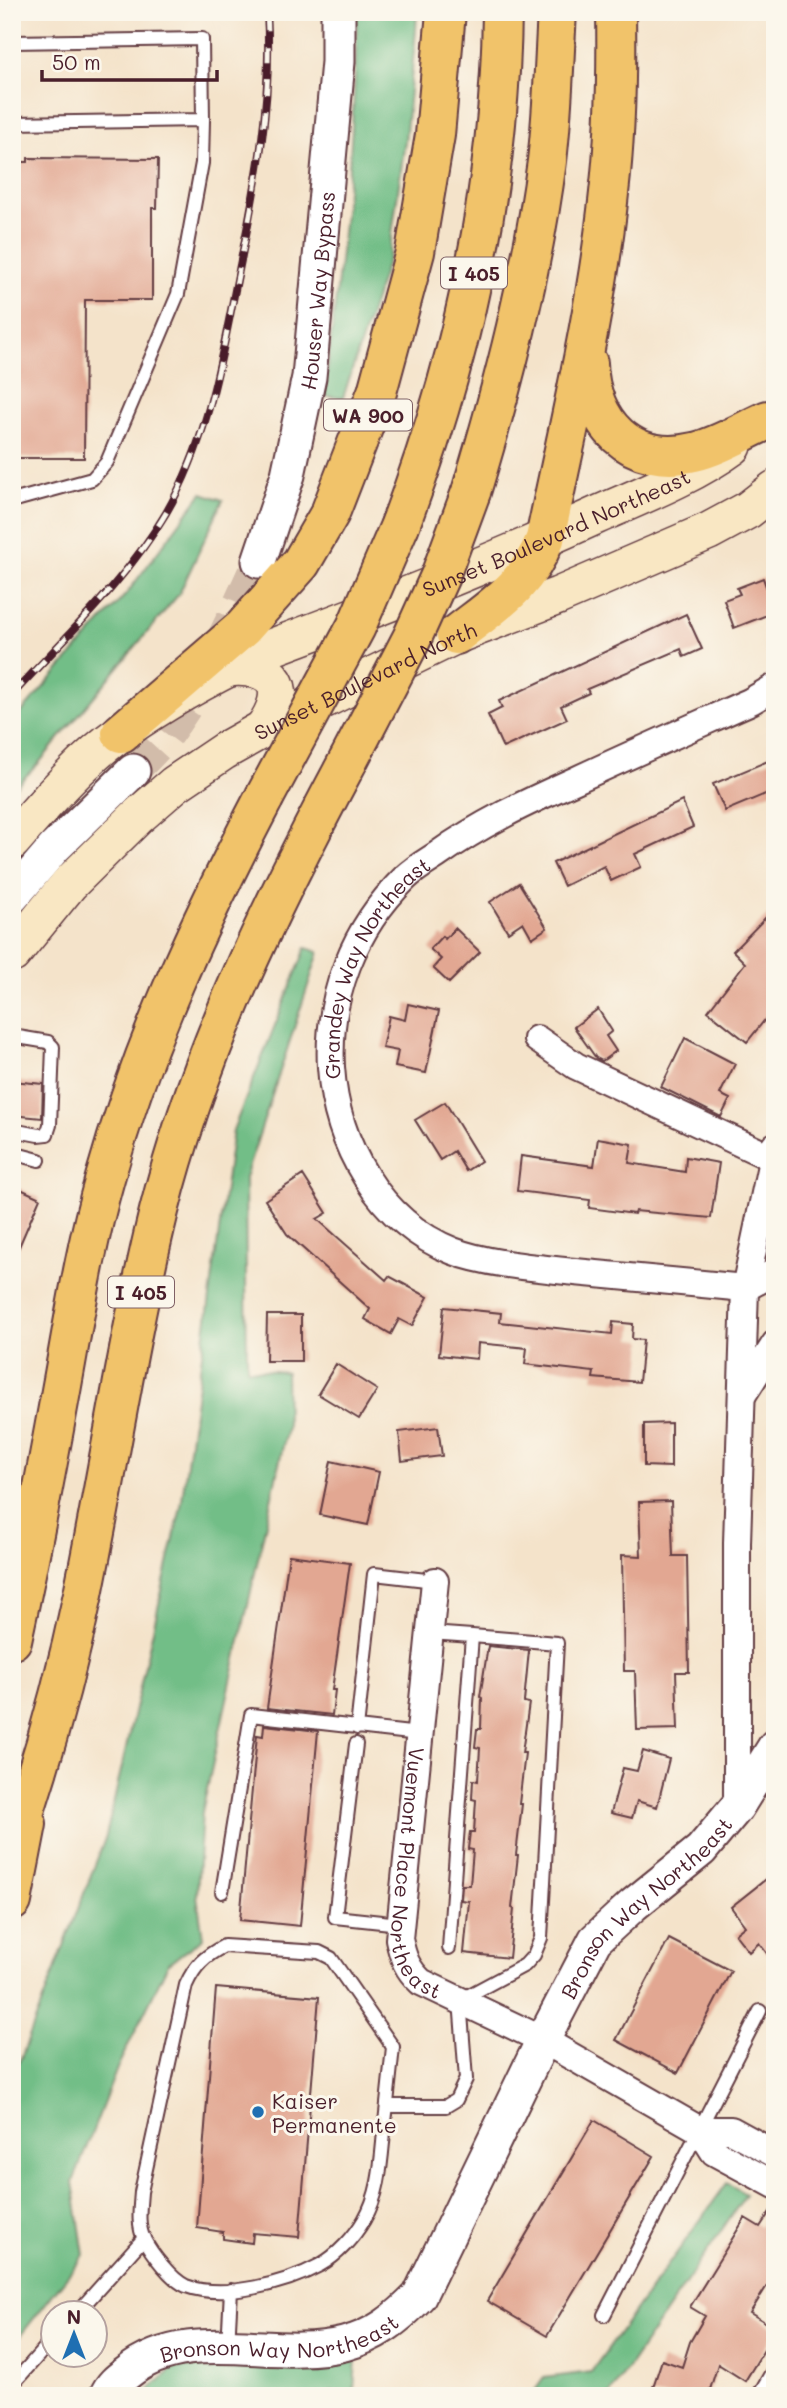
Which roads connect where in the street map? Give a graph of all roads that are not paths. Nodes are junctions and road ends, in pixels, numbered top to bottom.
1 (338, 12) edge
2 (446, 12) edge
3 (502, 12) edge
4 (557, 12) edge
5 (615, 12) edge
6 (12, 42) edge
7 (203, 120) junction
8 (12, 123) edge
9 (587, 335) junction
10 (771, 417) edge
11 (775, 489) edge
12 (12, 501) edge
13 (545, 539) junction
14 (259, 561) tunnel mouth
15 (456, 635) junction
16 (227, 668) junction
17 (775, 687) edge
18 (263, 729) junction
19 (121, 733) junction
20 (133, 771) tunnel mouth
21 (12, 841) edge
22 (12, 897) edge
23 (12, 954) edge
24 (12, 1036) edge
25 (537, 1039) dead end
26 (12, 1130) edge
27 (12, 1153) edge
28 (39, 1160) dead end
29 (772, 1165) edge
30 (775, 1272) edge
31 (745, 1288) junction
32 (775, 1345) edge
33 (741, 1398) junction
34 (435, 1581) joint
35 (430, 1633) junction
36 (472, 1636) junction
37 (12, 1640) edge
38 (357, 1728) junction
39 (419, 1734) junction
40 (356, 1744) dead end
41 (775, 1746) edge
42 (33, 1789) junction
43 (737, 1807) junction
44 (12, 1849) edge
45 (222, 1892) dead end
46 (12, 1901) edge
47 (400, 1924) junction
48 (449, 1948) dead end
49 (460, 2000) junction
50 (760, 2011) dead end
51 (543, 2040) junction
52 (387, 2106) junction
53 (700, 2130) junction
54 (775, 2154) edge
55 (775, 2185) edge
56 (144, 2238) junction
57 (231, 2290) junction
58 (89, 2300) edge
59 (604, 2315) dead end
60 (228, 2347) junction
61 (38, 2356) edge
62 (775, 2367) edge
63 (12, 2387) edge
64 (761, 2394) edge
65 (17, 2396) edge
66 (106, 2396) edge

1 - 14 street, Houser Way Bypass
2 - 19 highway, WA 900
3 - 37 highway, I 405, bridge
4 - 42 highway, I 405, bridge
5 - 9 highway
6 - 7 lane
7 - 8 lane
7 - 12 lane
9 - 10 highway
9 - 13 highway
10 - 13 main road, Sunset Boulevard Northeast
11 - 15 main road, Sunset Boulevard North
13 - 15 highway
13 - 16 main road, Sunset Boulevard Northeast
15 - 18 main road, Sunset Boulevard North
16 - 18 main road
16 - 19 main road
17 - 31 street, Grandey Way Northeast
18 - 23 main road, Sunset Boulevard North
19 - 21 main road, WA 900
20 - 22 street
24 - 26 lane
25 - 29 street
27 - 28 lane
29 - 31 street, Bronson Way Northeast
30 - 31 street
31 - 33 street, Bronson Way Northeast
32 - 33 street
33 - 43 street, Bronson Way Northeast
34 - 35 street, Vuemont Place Northeast
34 - 38 lane
35 - 36 lane
35 - 39 street, Vuemont Place Northeast
36 - 48 lane
36 - 49 lane
38 - 39 lane
38 - 45 lane
39 - 47 street, Vuemont Place Northeast
40 - 47 lane
41 - 43 street
42 - 44 highway, I 405
42 - 46 highway
43 - 51 street, Bronson Way Northeast
47 - 49 street, Vuemont Place Northeast
49 - 51 street, Vuemont Place Northeast
49 - 52 lane
50 - 53 lane
51 - 53 street, Vuemont Place Northeast
51 - 60 street, Bronson Way Northeast
52 - 56 lane
52 - 57 lane
53 - 54 street, Vuemont Place Northeast
53 - 55 street, Vuemont Place Northeast
53 - 59 lane
56 - 57 lane
56 - 58 lane
57 - 60 lane
60 - 66 street, Bronson Way Northeast
61 - 63 lane
62 - 64 lane
63 - 65 lane

